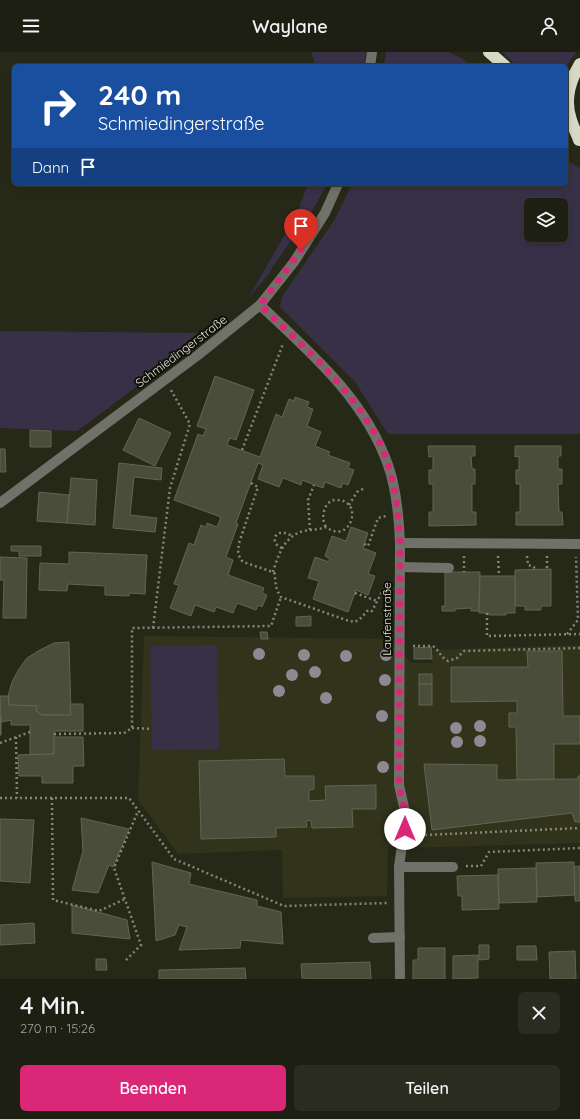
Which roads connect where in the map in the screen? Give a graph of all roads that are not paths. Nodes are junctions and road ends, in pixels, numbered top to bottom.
1 (372, 52) edge
2 (489, 52) edge
3 (370, 64) edge
4 (503, 64) edge
5 (580, 64) edge
6 (568, 98) edge
7 (568, 108) edge
8 (568, 134) edge
9 (579, 141) edge
10 (337, 186) edge
11 (260, 305) junction
12 (0, 503) edge
13 (400, 543) junction
14 (578, 544) edge
15 (400, 567) junction
16 (449, 568) dead end
17 (453, 866) road end
18 (400, 867) junction
19 (400, 937) junction
20 (374, 938) dead end
21 (400, 979) edge

1 - 3 street
2 - 4 highway
5 - 6 highway
7 - 9 highway
8 - 9 highway
10 - 11 street, Schmiedingerstraße
11 - 12 street, Schmiedingerstraße
11 - 13 street, Laufenstraße
13 - 14 street
13 - 15 street, Laufenstraße
15 - 16 street
15 - 18 street, Laufenstraße
17 - 18 street
18 - 19 street, Laufenstraße
19 - 20 street
19 - 21 street, Laufenstraße

